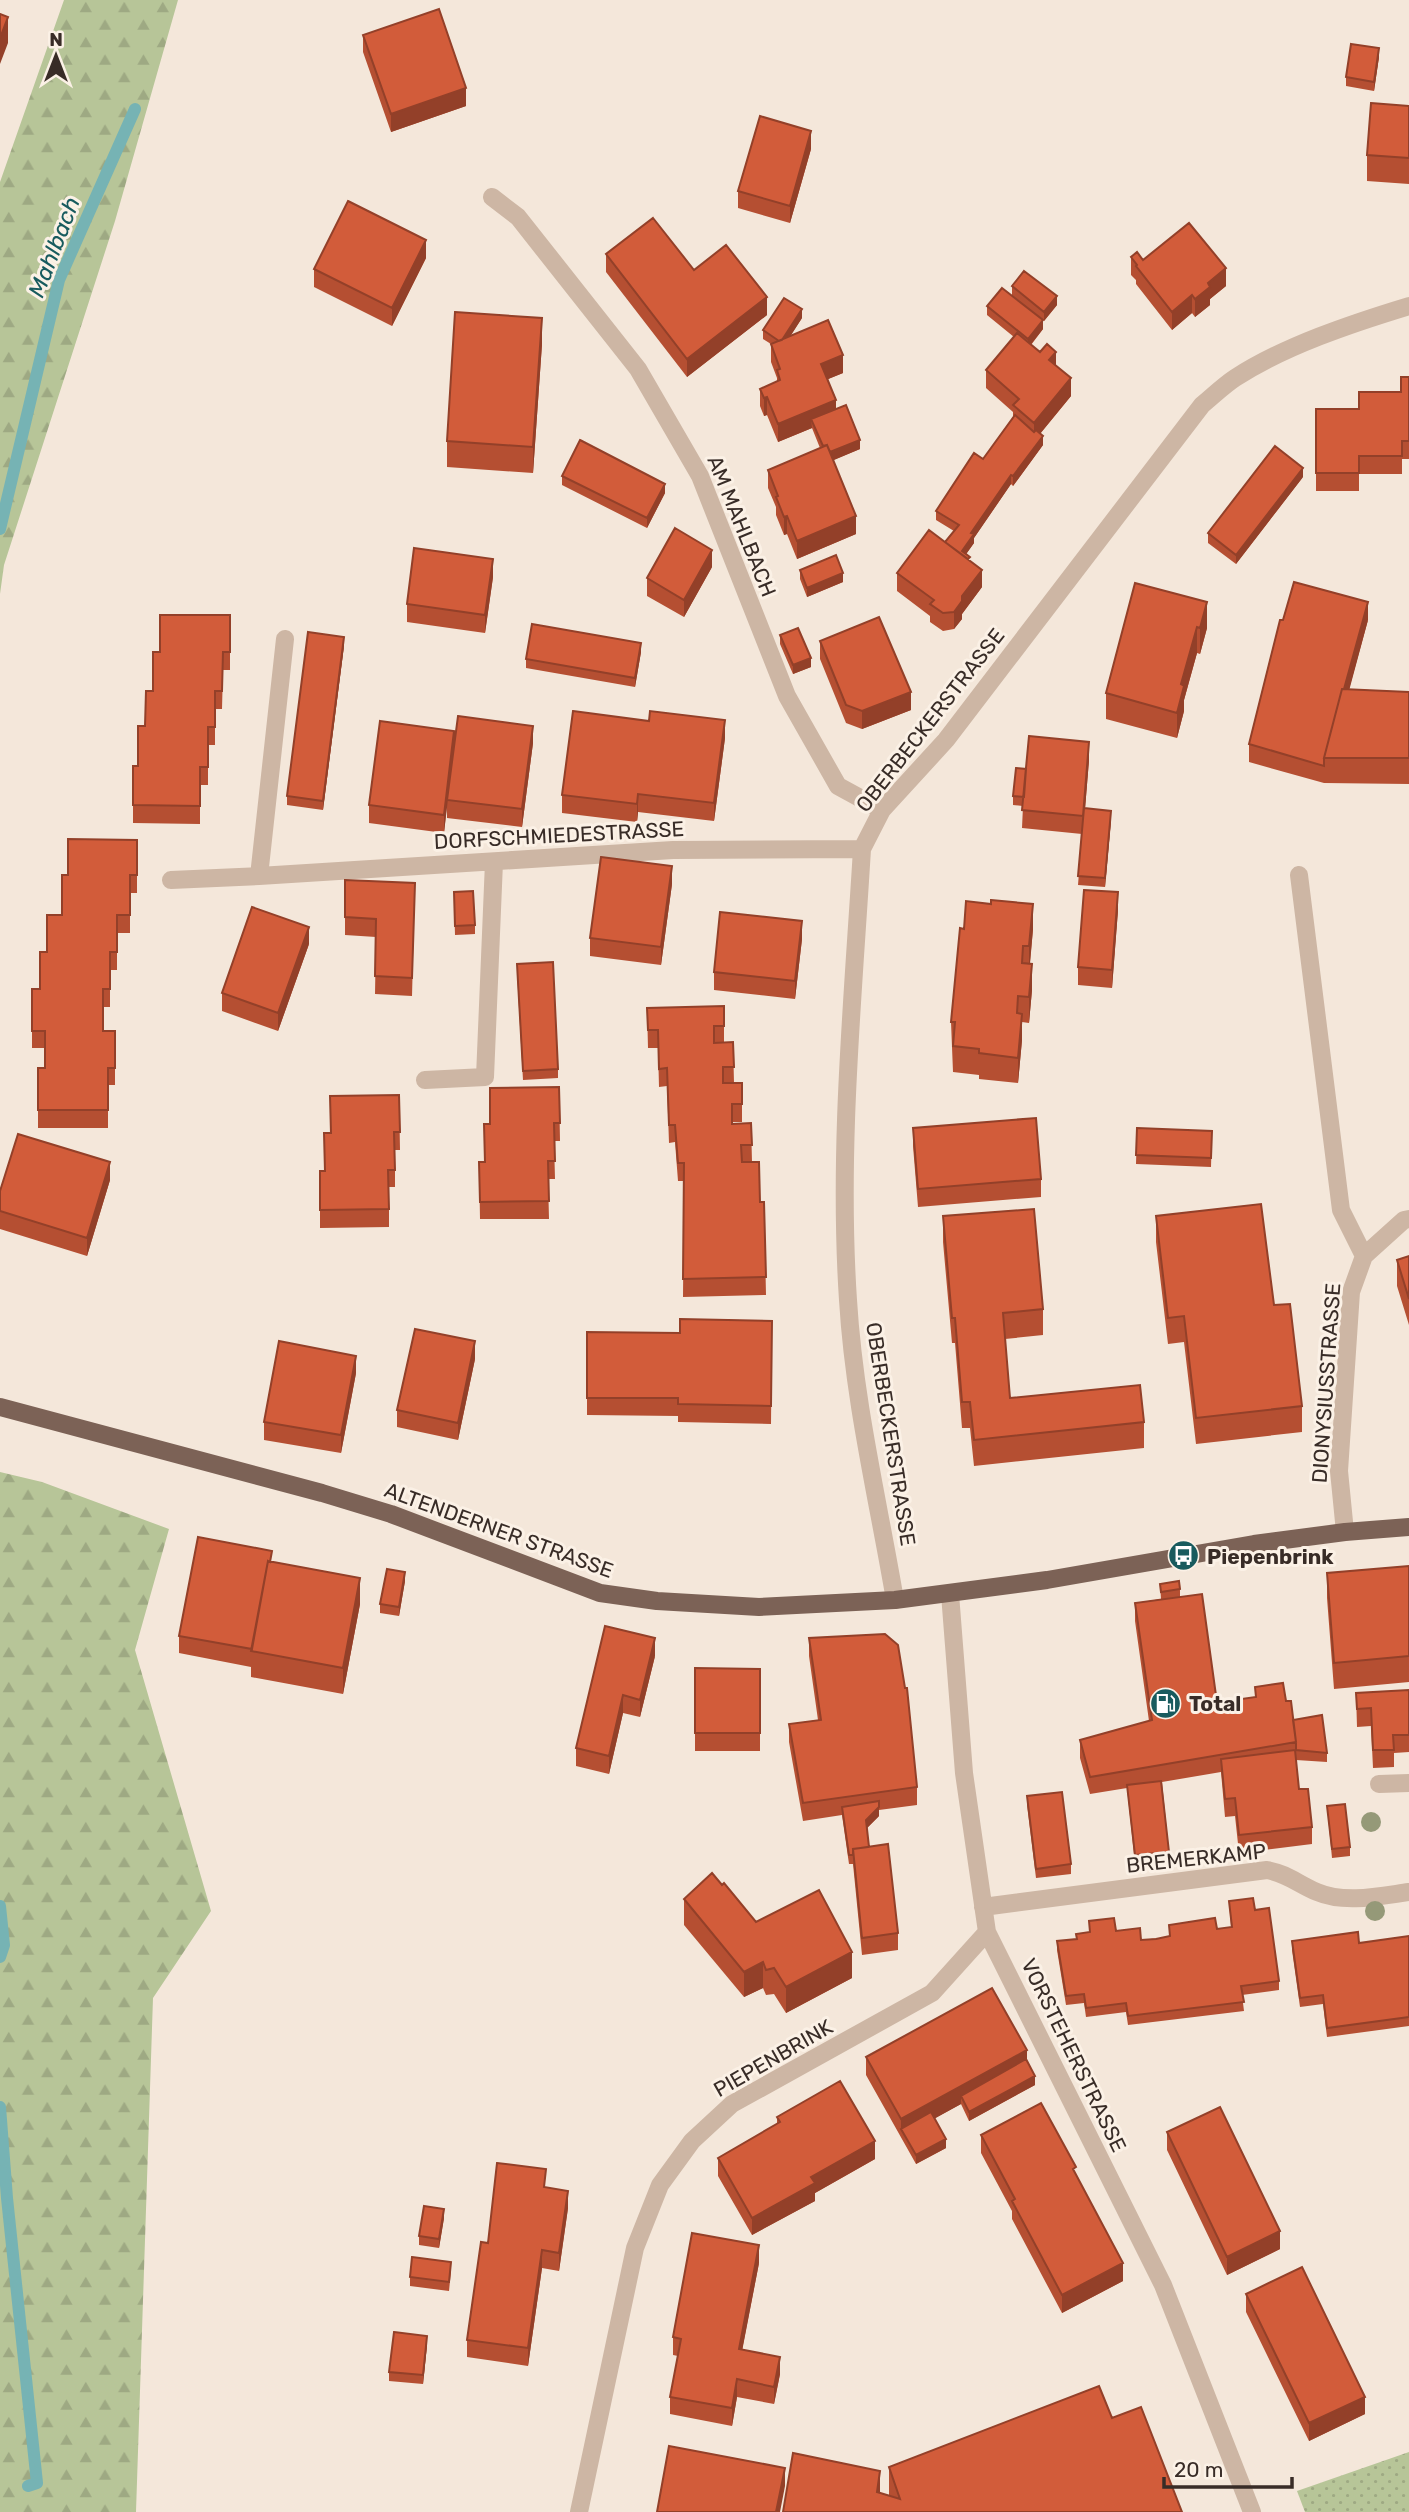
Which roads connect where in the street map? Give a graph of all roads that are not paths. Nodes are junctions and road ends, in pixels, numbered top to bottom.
1 (492, 197) dead end
2 (1409, 306) edge
3 (285, 639) dead end
4 (882, 810) junction
5 (862, 849) junction
6 (494, 862) junction
7 (1299, 875) dead end
8 (259, 876) junction
9 (171, 880) dead end
10 (425, 1080) dead end
11 (1409, 1219) edge
12 (1364, 1256) junction
13 (8, 1409) edge
14 (1409, 1527) edge
15 (1345, 1531) junction
16 (950, 1594) junction
17 (895, 1600) junction
18 (1409, 1783) edge
19 (1379, 1784) dead end
20 (1409, 1892) edge
21 (983, 1907) junction
22 (987, 1932) junction
23 (579, 2512) edge
24 (1252, 2512) edge

1 - 4 street, AM MAHLBACH
2 - 4 street, OBERBECKERSTRASSE
3 - 8 street
4 - 5 street, OBERBECKERSTRASSE
5 - 6 street, DORFSCHMIEDESTRASSE
5 - 17 street, OBERBECKERSTRASSE
6 - 8 street, DORFSCHMIEDESTRASSE
6 - 10 street
7 - 12 street
8 - 9 street, DORFSCHMIEDESTRASSE
11 - 12 street, DIONYSIUSSTRASSE
12 - 15 street, DIONYSIUSSTRASSE
13 - 17 main road, ALTENDERNER STRASSE
14 - 15 main road, ALTENDERNER STRASSE
15 - 16 main road, ALTENDERNER STRASSE
16 - 17 main road, ALTENDERNER STRASSE
16 - 21 street, VORSTEHERSTRASSE
18 - 19 street
20 - 21 street, BREMERKAMP
21 - 22 street, VORSTEHERSTRASSE
22 - 23 street, PIEPENBRINK
22 - 24 street, VORSTEHERSTRASSE

